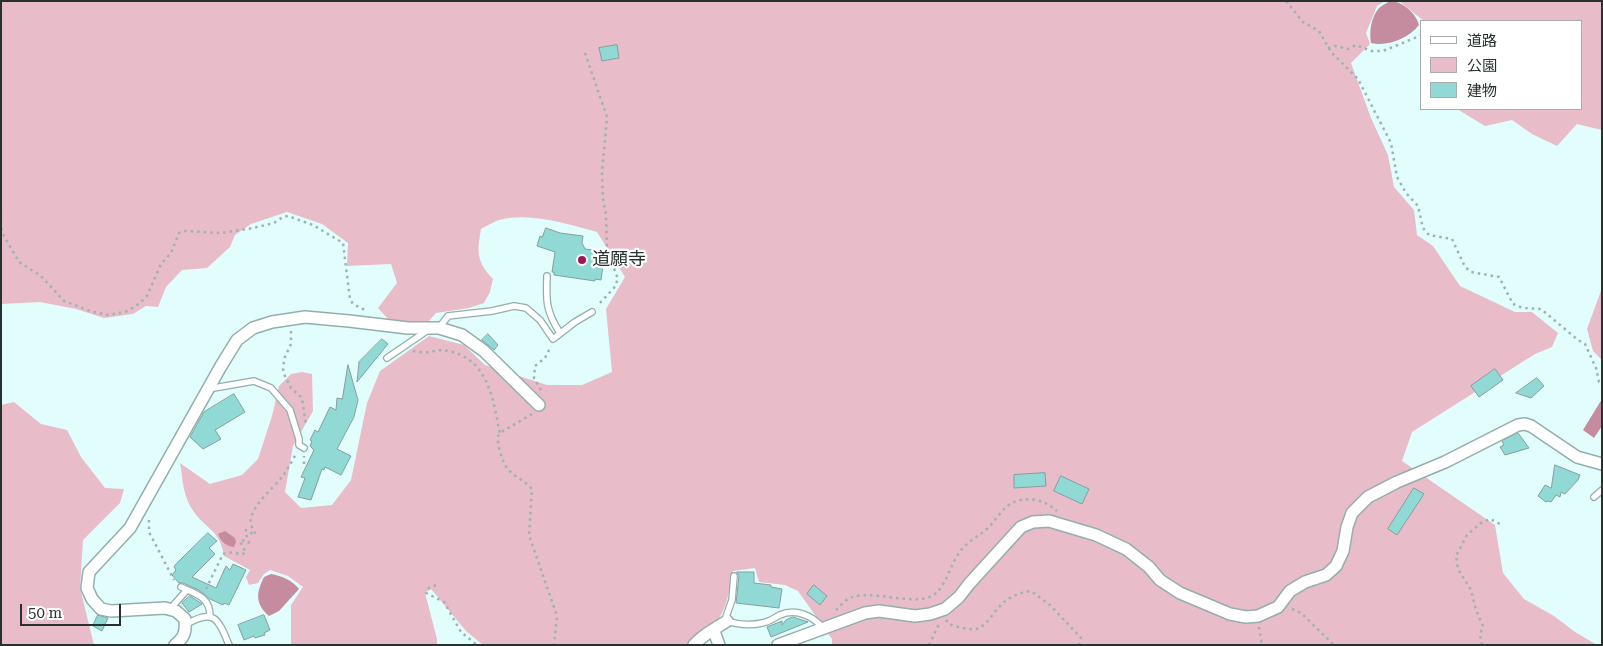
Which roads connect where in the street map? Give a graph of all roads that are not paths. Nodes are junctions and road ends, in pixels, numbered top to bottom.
1 (547, 276) dead end
2 (592, 312) road end
3 (434, 328) junction
4 (560, 333) junction
5 (387, 358) dead end
6 (208, 389) junction
7 (539, 405) road end
8 (302, 447) road end
9 (1602, 464) edge
10 (1602, 490) edge
11 (1594, 497) dead end
12 (734, 576) dead end
13 (170, 609) junction
14 (210, 616) junction
15 (727, 621) junction
16 (185, 625) junction
17 (827, 626) junction
18 (714, 630) junction
19 (175, 645) edge
20 (229, 645) edge
21 (694, 645) edge
22 (719, 645) edge
23 (778, 645) edge

1 - 4 lane
2 - 4 lane
3 - 4 lane
3 - 5 lane
3 - 6 street
3 - 7 street
6 - 8 lane
6 - 13 street
9 - 17 street
10 - 11 lane
12 - 15 lane
13 - 14 lane
13 - 16 street
14 - 16 lane
14 - 20 lane
15 - 17 lane
15 - 18 street
16 - 19 street
17 - 23 street
18 - 21 street
18 - 22 street

